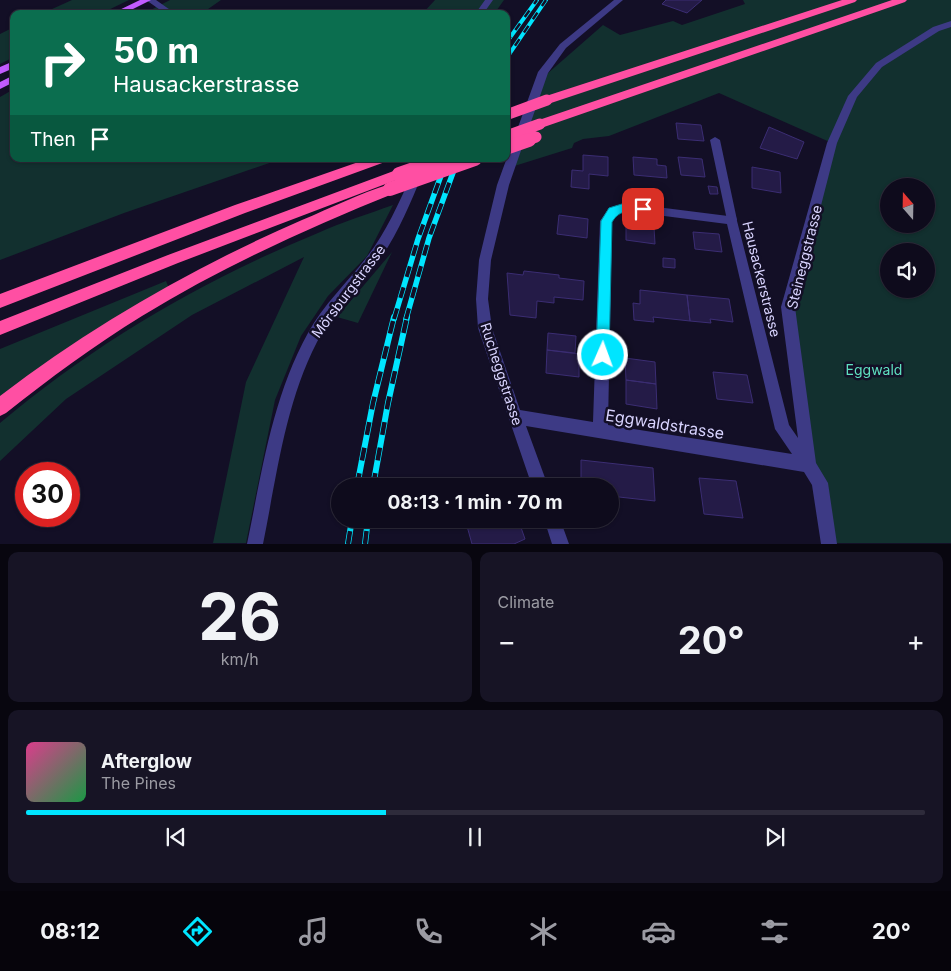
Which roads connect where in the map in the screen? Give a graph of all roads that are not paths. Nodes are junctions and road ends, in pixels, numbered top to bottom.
1 (148, 0) edge
2 (619, 0) edge
3 (852, 0) edge
4 (902, 0) edge
5 (137, 4) junction
6 (124, 10) edge
7 (129, 10) edge
8 (166, 10) edge
9 (951, 24) edge
10 (585, 108) junction
11 (510, 114) edge
12 (510, 135) edge
13 (714, 140) dead end
14 (510, 147) edge
15 (372, 162) edge
16 (423, 162) edge
17 (433, 162) edge
18 (466, 162) edge
19 (732, 220) junction
20 (0, 300) edge
21 (0, 328) edge
22 (0, 407) edge
23 (515, 417) junction
24 (600, 431) junction
25 (808, 465) junction
26 (537, 478) edge
27 (555, 528) edge
28 (255, 544) edge
29 (561, 544) edge
30 (828, 544) edge

1 - 5 main road
1 - 8 street
2 - 23 street, Rucheggstrasse
3 - 11 highway, bridge
4 - 10 highway
5 - 6 main road
5 - 7 main road
9 - 25 street, Steineggstrasse
10 - 12 highway, bridge
10 - 14 highway, bridge
13 - 19 lane
15 - 20 highway
16 - 28 street, Mörsburgstrasse
17 - 21 highway, bridge
18 - 22 highway, bridge
19 - 24 street, Hausackerstrasse
19 - 25 street, Hausackerstrasse
23 - 24 street, Eggwaldstrasse
23 - 26 street, Rucheggstrasse
24 - 25 street, Eggwaldstrasse
25 - 30 street, Steineggstrasse
27 - 29 street

